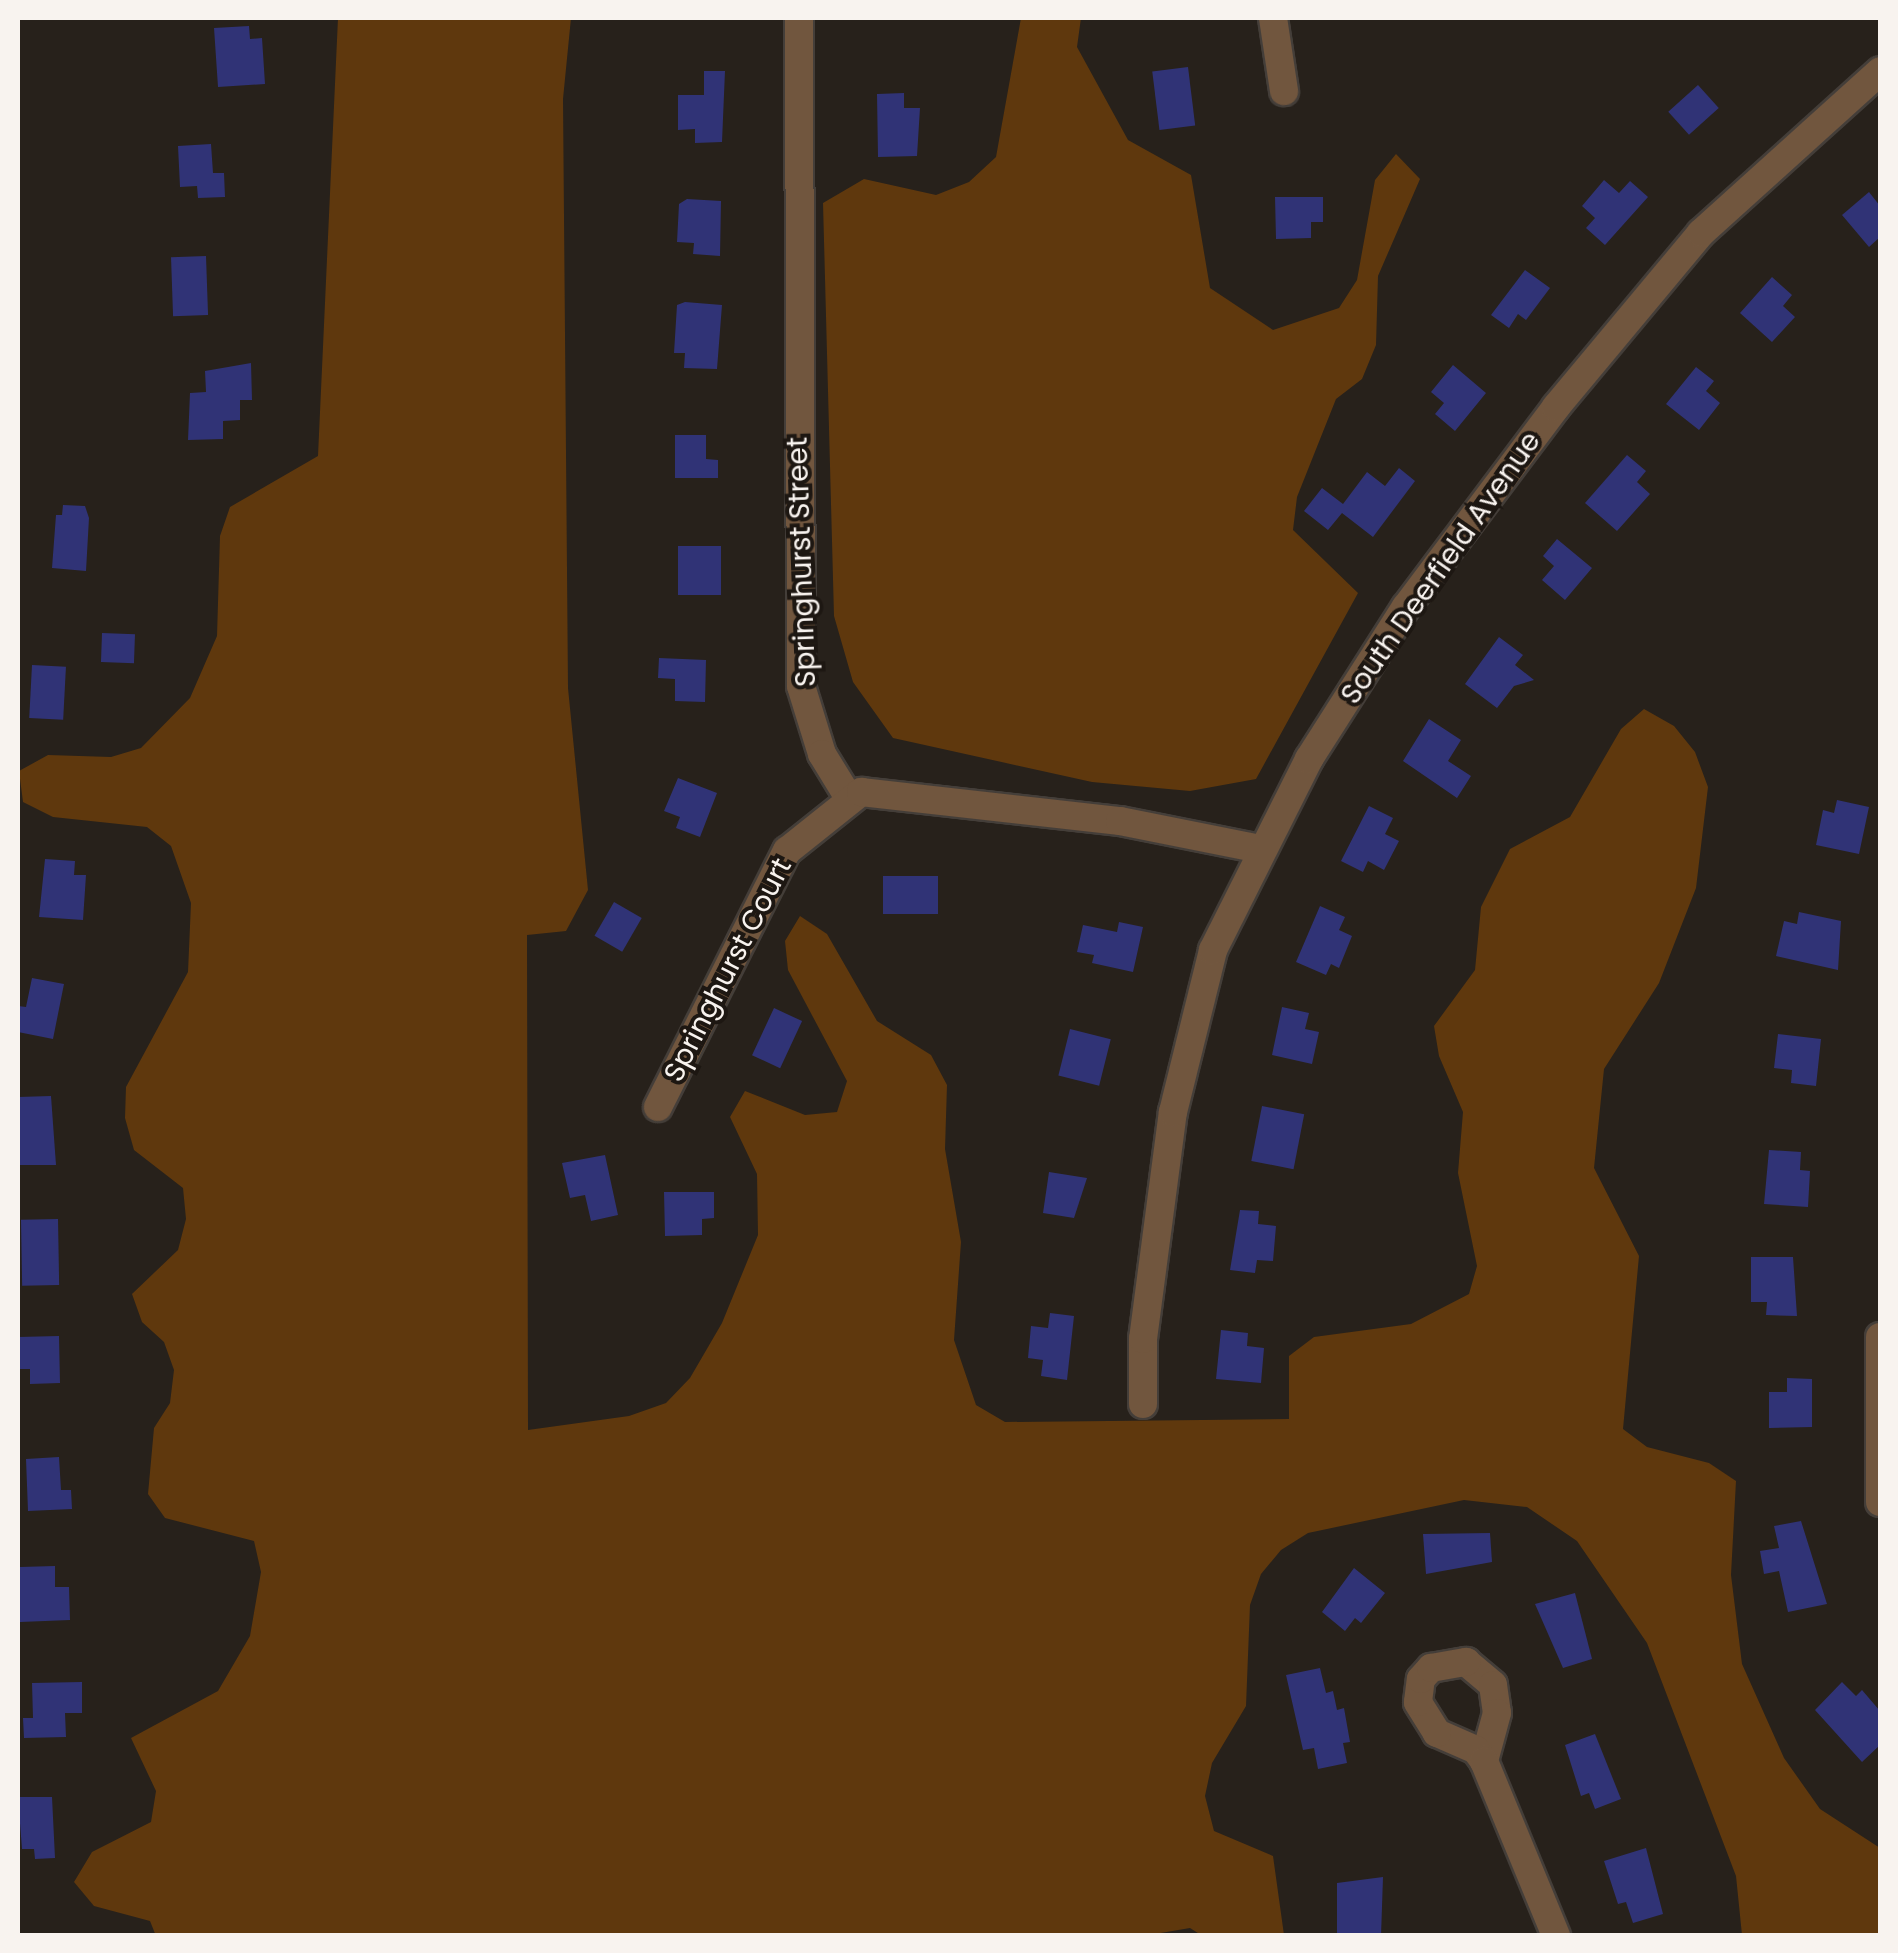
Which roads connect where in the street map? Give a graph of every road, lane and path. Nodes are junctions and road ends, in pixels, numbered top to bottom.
1 (800, 18) edge
2 (1273, 18) edge
3 (1880, 72) edge
4 (1284, 91) dead end
5 (850, 798) junction
6 (1260, 849) junction
7 (658, 1107) dead end
8 (1880, 1337) edge
9 (1143, 1404) dead end
10 (1880, 1502) edge
11 (1484, 1761) dead end
12 (1556, 1936) edge

1 - 5 street, Springhurst Street
2 - 4 street
3 - 6 street, South Deerfield Avenue
5 - 6 street
5 - 7 street, Springhurst Court
6 - 9 street, South Deerfield Avenue
8 - 10 street
11 - 12 street

